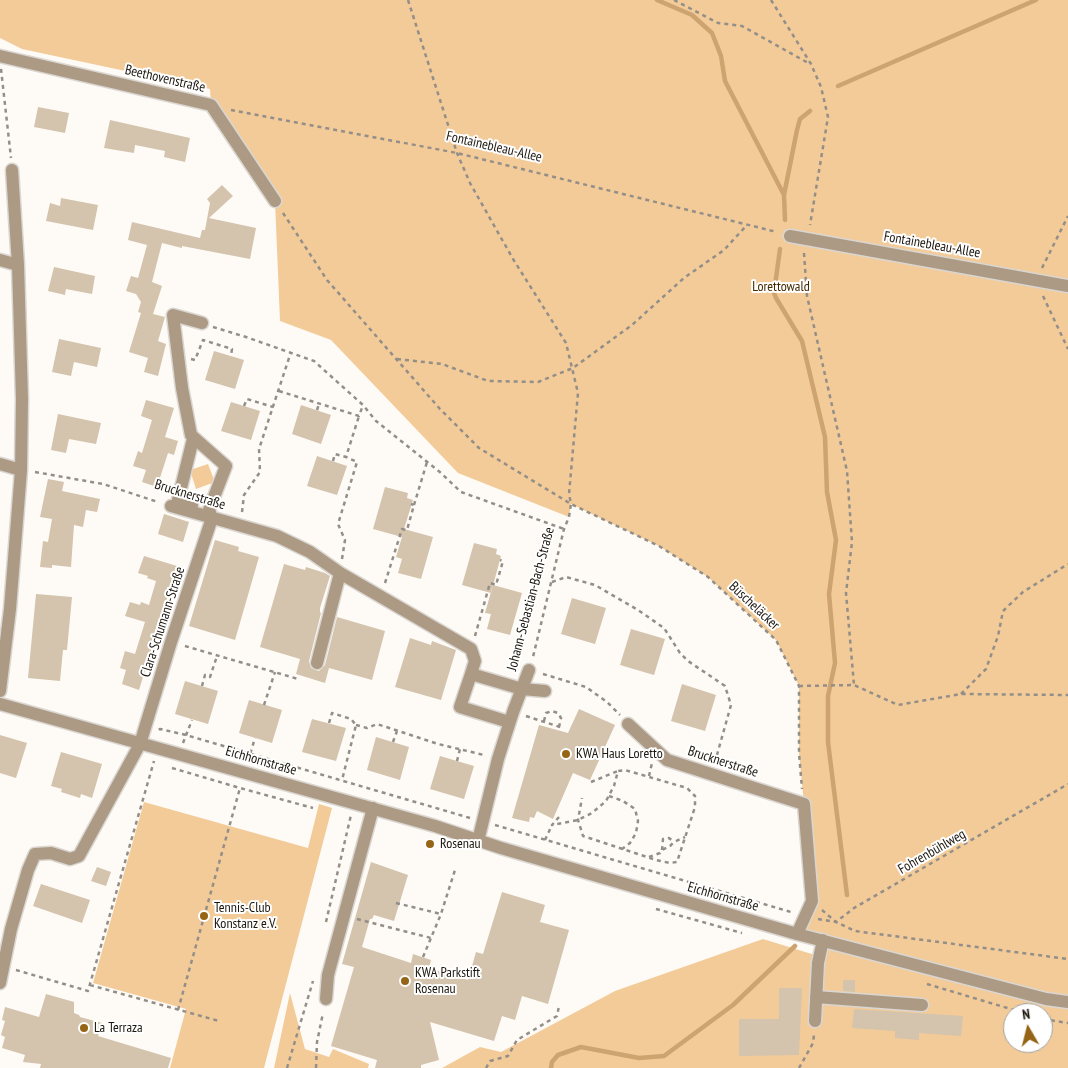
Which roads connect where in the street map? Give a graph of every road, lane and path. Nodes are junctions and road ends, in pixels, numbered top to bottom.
1 (408, 0) edge
2 (674, 0) edge
3 (772, 0) edge
4 (0, 56) edge
5 (0, 63) edge
6 (811, 64) junction
7 (210, 105) junction
8 (457, 153) junction
9 (12, 170) joint
10 (275, 201) joint
11 (746, 226) junction
12 (768, 230) dead end
13 (790, 236) dead end
14 (808, 238) junction
15 (0, 260) edge
16 (18, 265) junction
17 (1068, 286) edge
18 (202, 324) joint
19 (291, 352) junction
20 (178, 355) junction
21 (231, 356) dead end
22 (396, 359) junction
23 (573, 368) junction
24 (279, 391) junction
25 (319, 404) junction
26 (363, 405) junction
27 (244, 406) dead end
28 (273, 407) junction
29 (317, 410) dead end
30 (359, 416) junction
31 (193, 438) junction
32 (346, 457) junction
33 (333, 461) dead end
34 (427, 462) junction
35 (0, 464) edge
36 (21, 470) junction
37 (571, 504) junction
38 (171, 506) joint
39 (210, 514) junction
40 (240, 524) junction
41 (564, 529) junction
42 (500, 560) dead end
43 (1068, 564) edge
44 (340, 573) junction
45 (552, 582) junction
46 (381, 597) junction
47 (172, 642) junction
48 (471, 649) junction
49 (216, 656) junction
50 (317, 663) dead end
51 (529, 670) junction
52 (275, 672) junction
53 (471, 674) junction
54 (298, 679) dead end
55 (854, 685) junction
56 (202, 686) dead end
57 (798, 686) junction
58 (522, 689) junction
59 (0, 691) edge
60 (545, 691) dead end
61 (962, 694) junction
62 (1068, 695) edge
63 (0, 704) edge
64 (264, 705) dead end
65 (511, 717) junction
66 (192, 720) dead end
67 (544, 721) junction
68 (329, 723) dead end
69 (628, 724) joint
70 (356, 725) junction
71 (397, 731) junction
72 (186, 734) junction
73 (255, 738) dead end
74 (393, 742) dead end
75 (140, 744) junction
76 (460, 749) junction
77 (251, 753) junction
78 (180, 754) junction
79 (498, 759) junction
80 (154, 760) dead end
81 (457, 761) dead end
82 (618, 771) junction
83 (245, 773) junction
84 (711, 773) junction
85 (342, 780) junction
86 (591, 782) dead end
87 (1068, 784) edge
88 (609, 796) junction
89 (582, 798) dead end
90 (338, 799) junction
91 (804, 804) junction
92 (372, 808) junction
93 (351, 816) dead end
94 (559, 817) dead end
95 (578, 820) junction
96 (482, 822) junction
97 (552, 825) junction
98 (506, 829) dead end
99 (686, 836) junction
100 (545, 840) junction
101 (478, 841) junction
102 (674, 842) junction
103 (622, 849) junction
104 (662, 850) junction
105 (648, 857) junction
106 (455, 870) dead end
107 (812, 901) junction
108 (396, 903) dead end
109 (441, 914) junction
110 (805, 916) junction
111 (352, 917) dead end
112 (836, 922) junction
113 (6, 928) edge
114 (325, 929) dead end
115 (797, 934) junction
116 (431, 938) junction
117 (823, 940) junction
118 (423, 958) dead end
119 (1068, 959) edge
120 (4, 966) junction
121 (314, 976) dead end
122 (0, 983) edge
123 (90, 985) junction
124 (816, 996) junction
125 (326, 999) joint
126 (1068, 1002) edge
127 (922, 1004) dead end
128 (559, 1006) dead end
129 (178, 1010) junction
130 (219, 1021) dead end
131 (815, 1021) joint
132 (1053, 1021) edge
133 (1068, 1023) edge
134 (287, 1068) edge
135 (316, 1068) edge
136 (486, 1068) edge
137 (798, 1068) edge

1 - 8 path, Johann-Sebastian-Bach-Straße
2 - 6 path
3 - 6 path
4 - 7 street, Beethovenstraße
5 - 9 path
6 - 14 path
7 - 8 path, Fontainebleau-Allee
7 - 10 street, Beethovenstraße
8 - 11 path, Fontainebleau-Allee
8 - 23 path, Johann-Sebastian-Bach-Straße
9 - 16 street
10 - 22 path, Büscheläcker
11 - 12 path, Fontainebleau-Allee
11 - 23 path
13 - 14 street, Fontainebleau-Allee
14 - 17 street, Fontainebleau-Allee
14 - 55 path
15 - 16 street
16 - 36 street
18 - 19 path
18 - 20 street
19 - 24 path
19 - 26 path
20 - 21 path
20 - 31 street
22 - 23 path
22 - 37 path, Büscheläcker
23 - 37 path, Johann-Sebastian-Bach-Straße
24 - 25 path
24 - 28 path
25 - 29 path
25 - 30 path
26 - 30 path
26 - 34 path
27 - 28 path
28 - 40 path
30 - 32 path
31 - 39 street, Clara-Schumann-Straße
31 - 39 street
32 - 33 path
32 - 44 path
34 - 41 path
34 - 46 path
35 - 36 street
36 - 38 path, Brucknerstraße
36 - 59 street
37 - 41 path, Johann-Sebastian-Bach-Straße
37 - 57 path, Büscheläcker
38 - 39 street, Brucknerstraße
39 - 40 street, Brucknerstraße
39 - 47 street, Clara-Schumann-Straße
40 - 44 street, Brucknerstraße
41 - 45 path, Johann-Sebastian-Bach-Straße
42 - 48 path
43 - 61 path
44 - 46 street, Brucknerstraße
44 - 50 street
45 - 51 path, Johann-Sebastian-Bach-Straße
45 - 84 path
46 - 48 street, Brucknerstraße
47 - 49 path
47 - 75 street, Clara-Schumann-Straße
48 - 53 street
49 - 52 path
49 - 56 path
51 - 58 street, Johann-Sebastian-Bach-Straße
51 - 69 path
52 - 54 path
52 - 64 path
53 - 58 street
53 - 65 street
55 - 57 path
55 - 61 path
57 - 91 path, Büscheläcker
58 - 60 street, Johann-Sebastian-Bach-Straße
58 - 65 street, Johann-Sebastian-Bach-Straße
61 - 62 path
63 - 75 street, Eichhornstraße
65 - 67 path
65 - 79 street, Johann-Sebastian-Bach-Straße
66 - 72 path
67 - 67 path
68 - 70 path
69 - 84 street, Brucknerstraße
70 - 71 path
70 - 85 path
71 - 74 path
71 - 76 path
72 - 75 path
72 - 77 path
72 - 78 path
73 - 77 path
75 - 78 street, Eichhornstraße
75 - 113 street
76 - 79 path
76 - 81 path
77 - 83 path
77 - 85 path
78 - 83 street, Eichhornstraße
79 - 96 street, Johann-Sebastian-Bach-Straße
80 - 123 path
82 - 86 path
82 - 88 path
82 - 99 path
83 - 90 street, Eichhornstraße
83 - 129 path
84 - 91 street, Brucknerstraße
85 - 90 path
85 - 96 path
87 - 112 path, Fohrenbühlweg
88 - 95 path
88 - 103 path
89 - 95 path
90 - 92 street, Eichhornstraße
91 - 107 street
92 - 101 street, Eichhornstraße
92 - 125 street
93 - 114 path
94 - 97 path
95 - 97 path
95 - 103 path
96 - 101 street, Johann-Sebastian-Bach-Straße
97 - 100 path
98 - 100 path
99 - 102 path
99 - 105 path
100 - 110 path
101 - 115 street, Eichhornstraße
102 - 104 path
102 - 104 path
103 - 105 path
104 - 105 path
106 - 109 path
107 - 110 street
107 - 112 path
108 - 109 path
109 - 116 path
110 - 112 path
110 - 115 street
111 - 116 path
112 - 119 path
113 - 120 street
115 - 117 street, Eichhornstraße
116 - 118 path
117 - 124 street
117 - 126 street, Eichhornstraße
120 - 122 street
120 - 123 path
121 - 134 path
123 - 129 path
124 - 127 street
124 - 131 street
125 - 135 path
128 - 136 path
129 - 130 path
131 - 137 path
132 - 133 path

